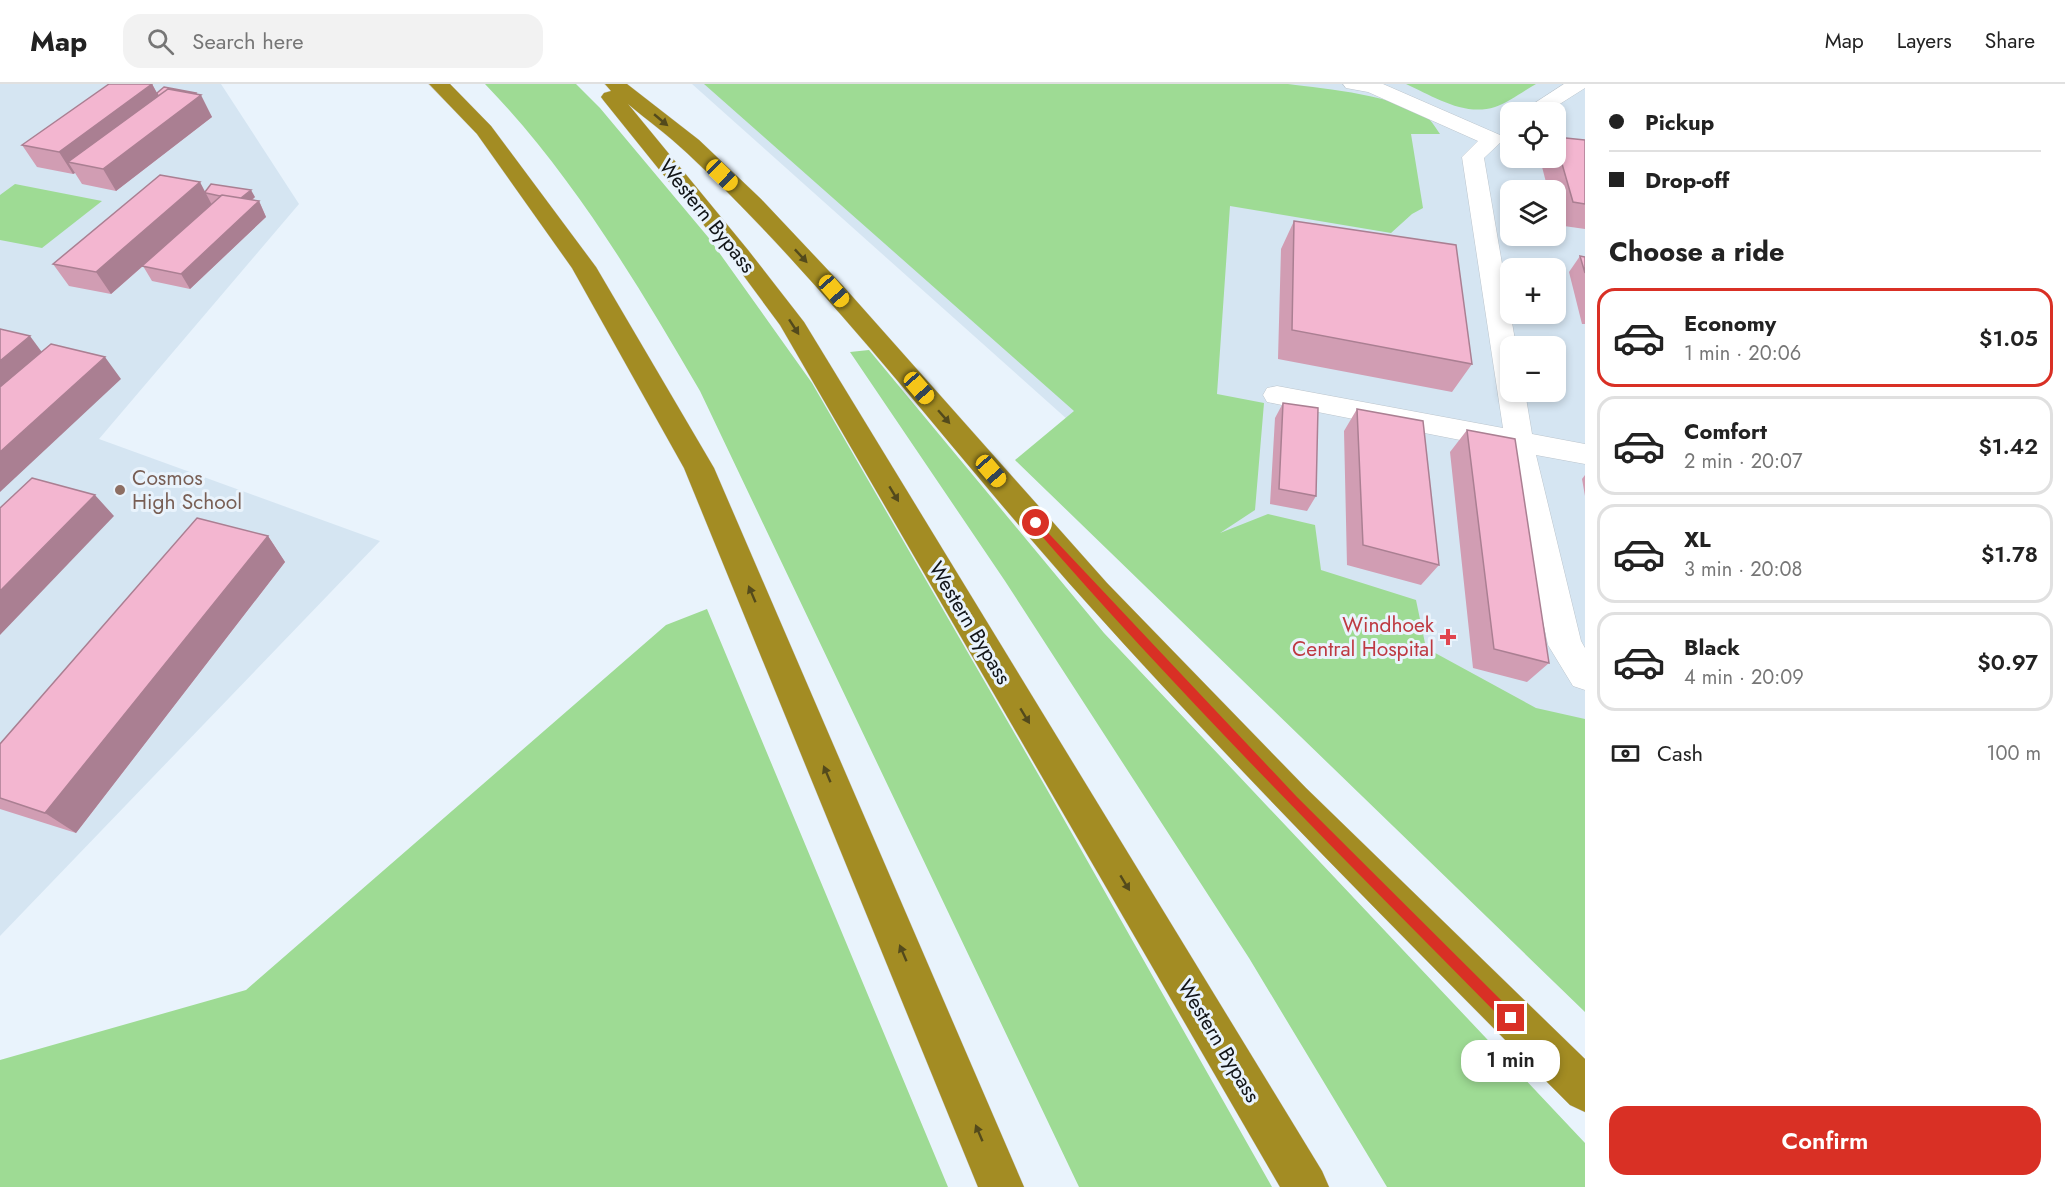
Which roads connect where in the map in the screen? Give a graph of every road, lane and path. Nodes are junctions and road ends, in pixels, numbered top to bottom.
1 (439, 84) edge
2 (600, 84) edge
3 (615, 84) edge
4 (1353, 84) edge
5 (1578, 84) edge
6 (1550, 102) edge
7 (1500, 134) edge
8 (1500, 135) edge
9 (1502, 336) edge
10 (1277, 395) dead end
11 (1513, 402) edge
12 (1519, 443) junction
13 (1585, 454) edge
14 (1585, 676) edge
15 (1585, 1090) edge
16 (1001, 1187) edge
17 (1306, 1187) edge

16 -> 1 highway
2 -> 17 highway, Western Bypass
3 -> 15 highway
4 - 7 lane
5 - 6 lane
8 - 9 lane
10 - 12 lane
11 - 12 lane
12 - 13 lane
12 - 14 lane

